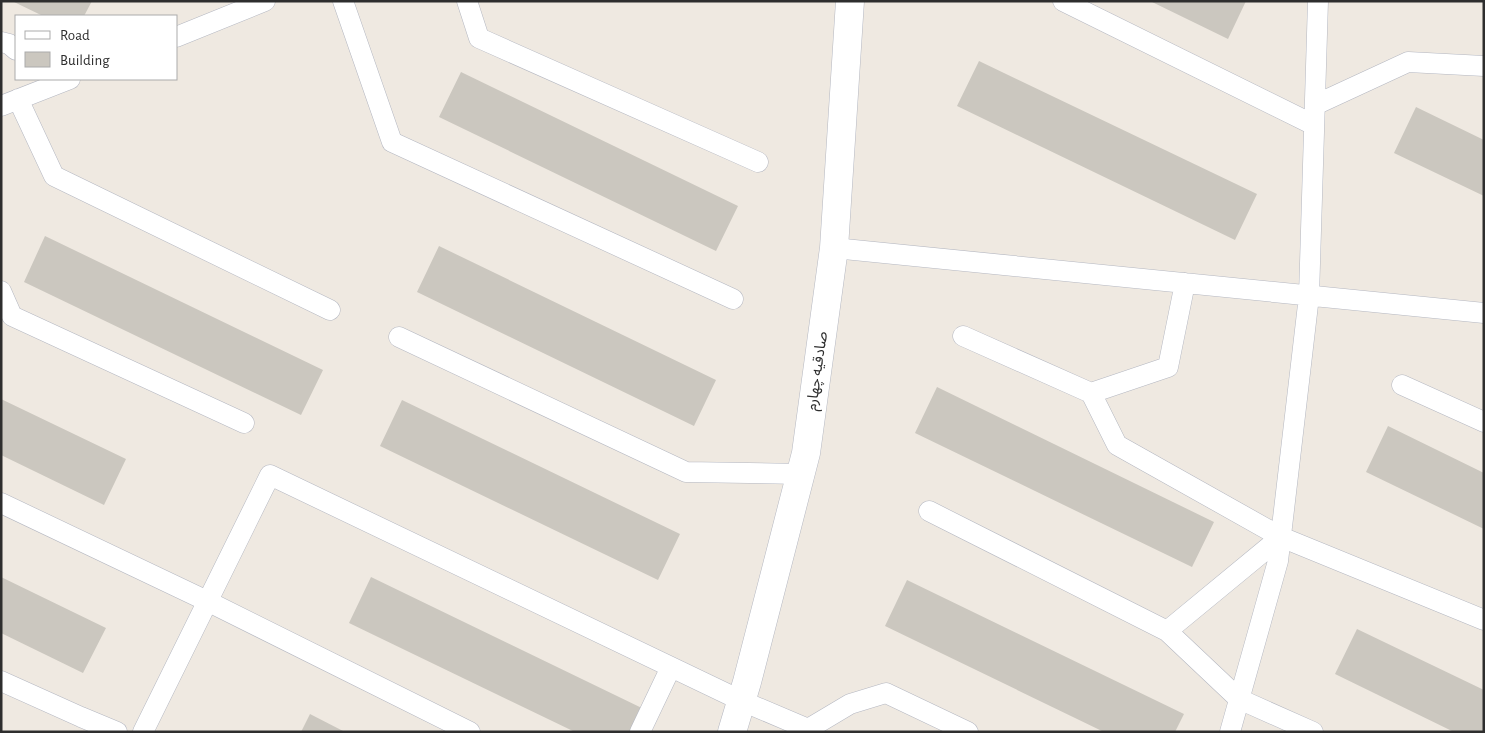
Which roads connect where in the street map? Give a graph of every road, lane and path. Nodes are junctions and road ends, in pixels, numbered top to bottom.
1 (266, 1) edge
2 (343, 1) edge
3 (468, 1) edge
4 (850, 1) edge
5 (1063, 1) edge
6 (1318, 1) edge
7 (219, 10) edge
8 (178, 35) edge
9 (1, 42) edge
10 (15, 49) edge
11 (1484, 66) edge
12 (57, 81) edge
13 (10, 103) edge
14 (1315, 105) junction
15 (1314, 125) junction
16 (758, 162) dead end
17 (834, 248) junction
18 (1185, 283) junction
19 (1, 291) edge
20 (1309, 296) junction
21 (733, 299) dead end
22 (330, 310) dead end
23 (1484, 313) edge
24 (963, 336) dead end
25 (399, 337) dead end
26 (1402, 385) dead end
27 (1091, 393) junction
28 (1484, 422) edge
29 (244, 423) dead end
30 (801, 474) junction
31 (1, 503) edge
32 (929, 511) dead end
33 (1281, 537) junction
34 (207, 601) junction
35 (1484, 620) edge
36 (1168, 630) junction
37 (671, 667) junction
38 (1, 681) edge
39 (1239, 699) junction
40 (742, 701) junction
41 (808, 730) edge
42 (117, 732) edge
43 (143, 732) edge
44 (470, 732) edge
45 (640, 732) edge
46 (732, 732) edge
47 (968, 732) edge
48 (1230, 732) edge
49 (1313, 732) edge

1 - 7 street
2 - 21 street
3 - 16 street
4 - 17 street, صادقیه چهارم
5 - 15 street
6 - 14 street
7 - 8 street
9 - 10 street
11 - 14 street
12 - 13 street
13 - 22 street
14 - 15 street
15 - 20 street
17 - 18 street
17 - 30 street, صادقیه چهارم
18 - 20 street
18 - 27 street
19 - 29 street
20 - 23 street
20 - 33 street
24 - 27 street
25 - 30 street
26 - 28 street
27 - 33 street
30 - 40 street, صادقیه چهارم
31 - 34 street
32 - 36 street
33 - 35 street
33 - 36 street
33 - 39 street
34 - 37 street
34 - 43 street
34 - 44 street
36 - 39 street
37 - 40 street
37 - 45 street
38 - 42 street
39 - 48 street
39 - 49 street
40 - 41 street
40 - 46 street, صادقیه چهارم
41 - 47 street

